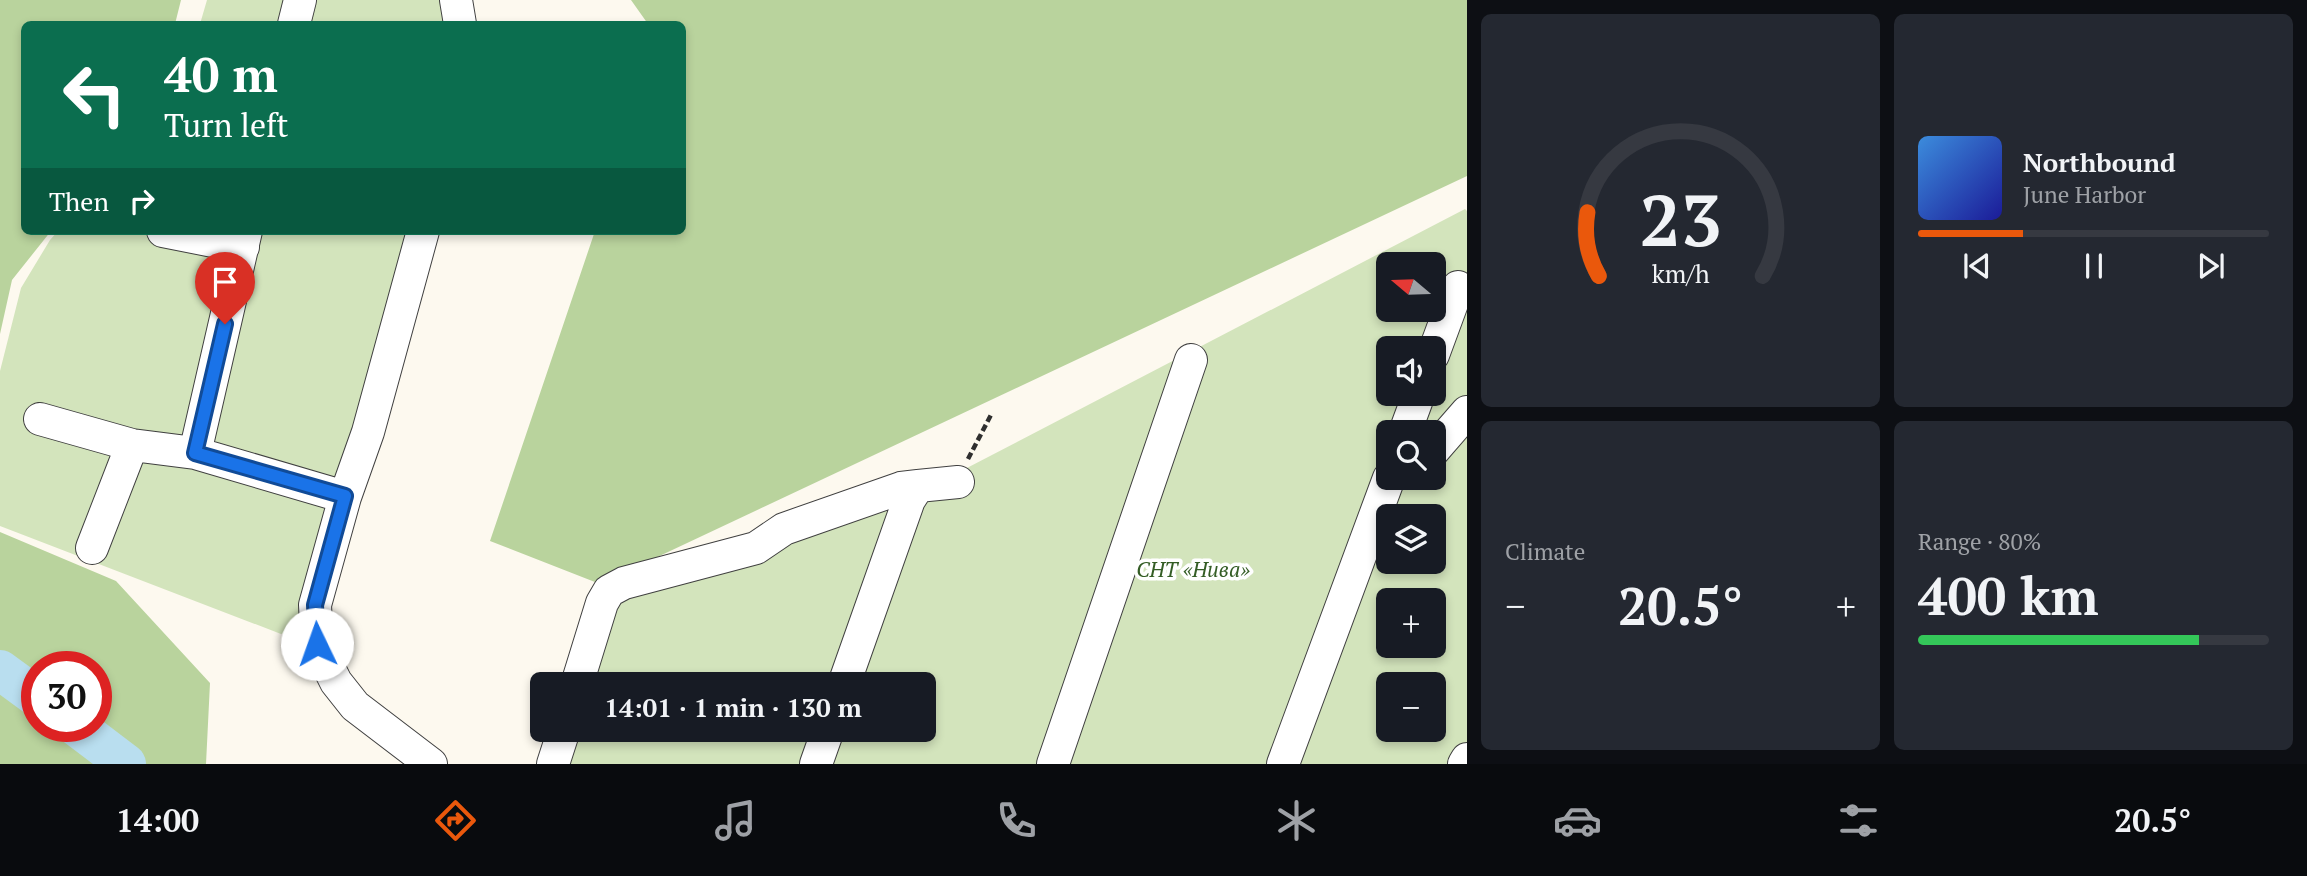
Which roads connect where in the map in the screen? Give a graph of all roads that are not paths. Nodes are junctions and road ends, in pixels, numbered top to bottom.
1 (300, 0) edge
2 (456, 0) edge
3 (295, 21) edge
4 (460, 21) edge
5 (204, 235) edge
6 (422, 235) edge
7 (245, 239) edge
8 (1458, 287) dead end
9 (1440, 336) edge
10 (1191, 360) dead end
11 (1467, 412) edge
12 (40, 419) dead end
13 (1446, 436) edge
14 (132, 445) junction
15 (195, 453) junction
16 (958, 482) road end
17 (918, 486) junction
18 (1385, 490) edge
19 (1400, 490) edge
20 (345, 496) junction
21 (1373, 521) junction
22 (92, 548) dead end
23 (581, 672) edge
24 (848, 672) edge
25 (560, 742) edge
26 (824, 742) edge
27 (1467, 759) edge
28 (431, 764) edge
29 (553, 764) edge
30 (816, 764) edge
31 (1053, 764) edge
32 (1283, 764) edge
33 (1464, 764) edge

1 - 3 street
2 - 4 street
5 - 7 street
6 - 20 street
7 - 15 street
8 - 9 street
10 - 31 street
11 - 13 street
12 - 14 street
14 - 15 street
14 - 22 street
15 - 20 street
16 - 17 street
17 - 23 street
17 - 24 street
18 - 21 street
19 - 21 street
20 - 28 street
21 - 32 street
25 - 29 street
26 - 30 street
27 - 33 street

